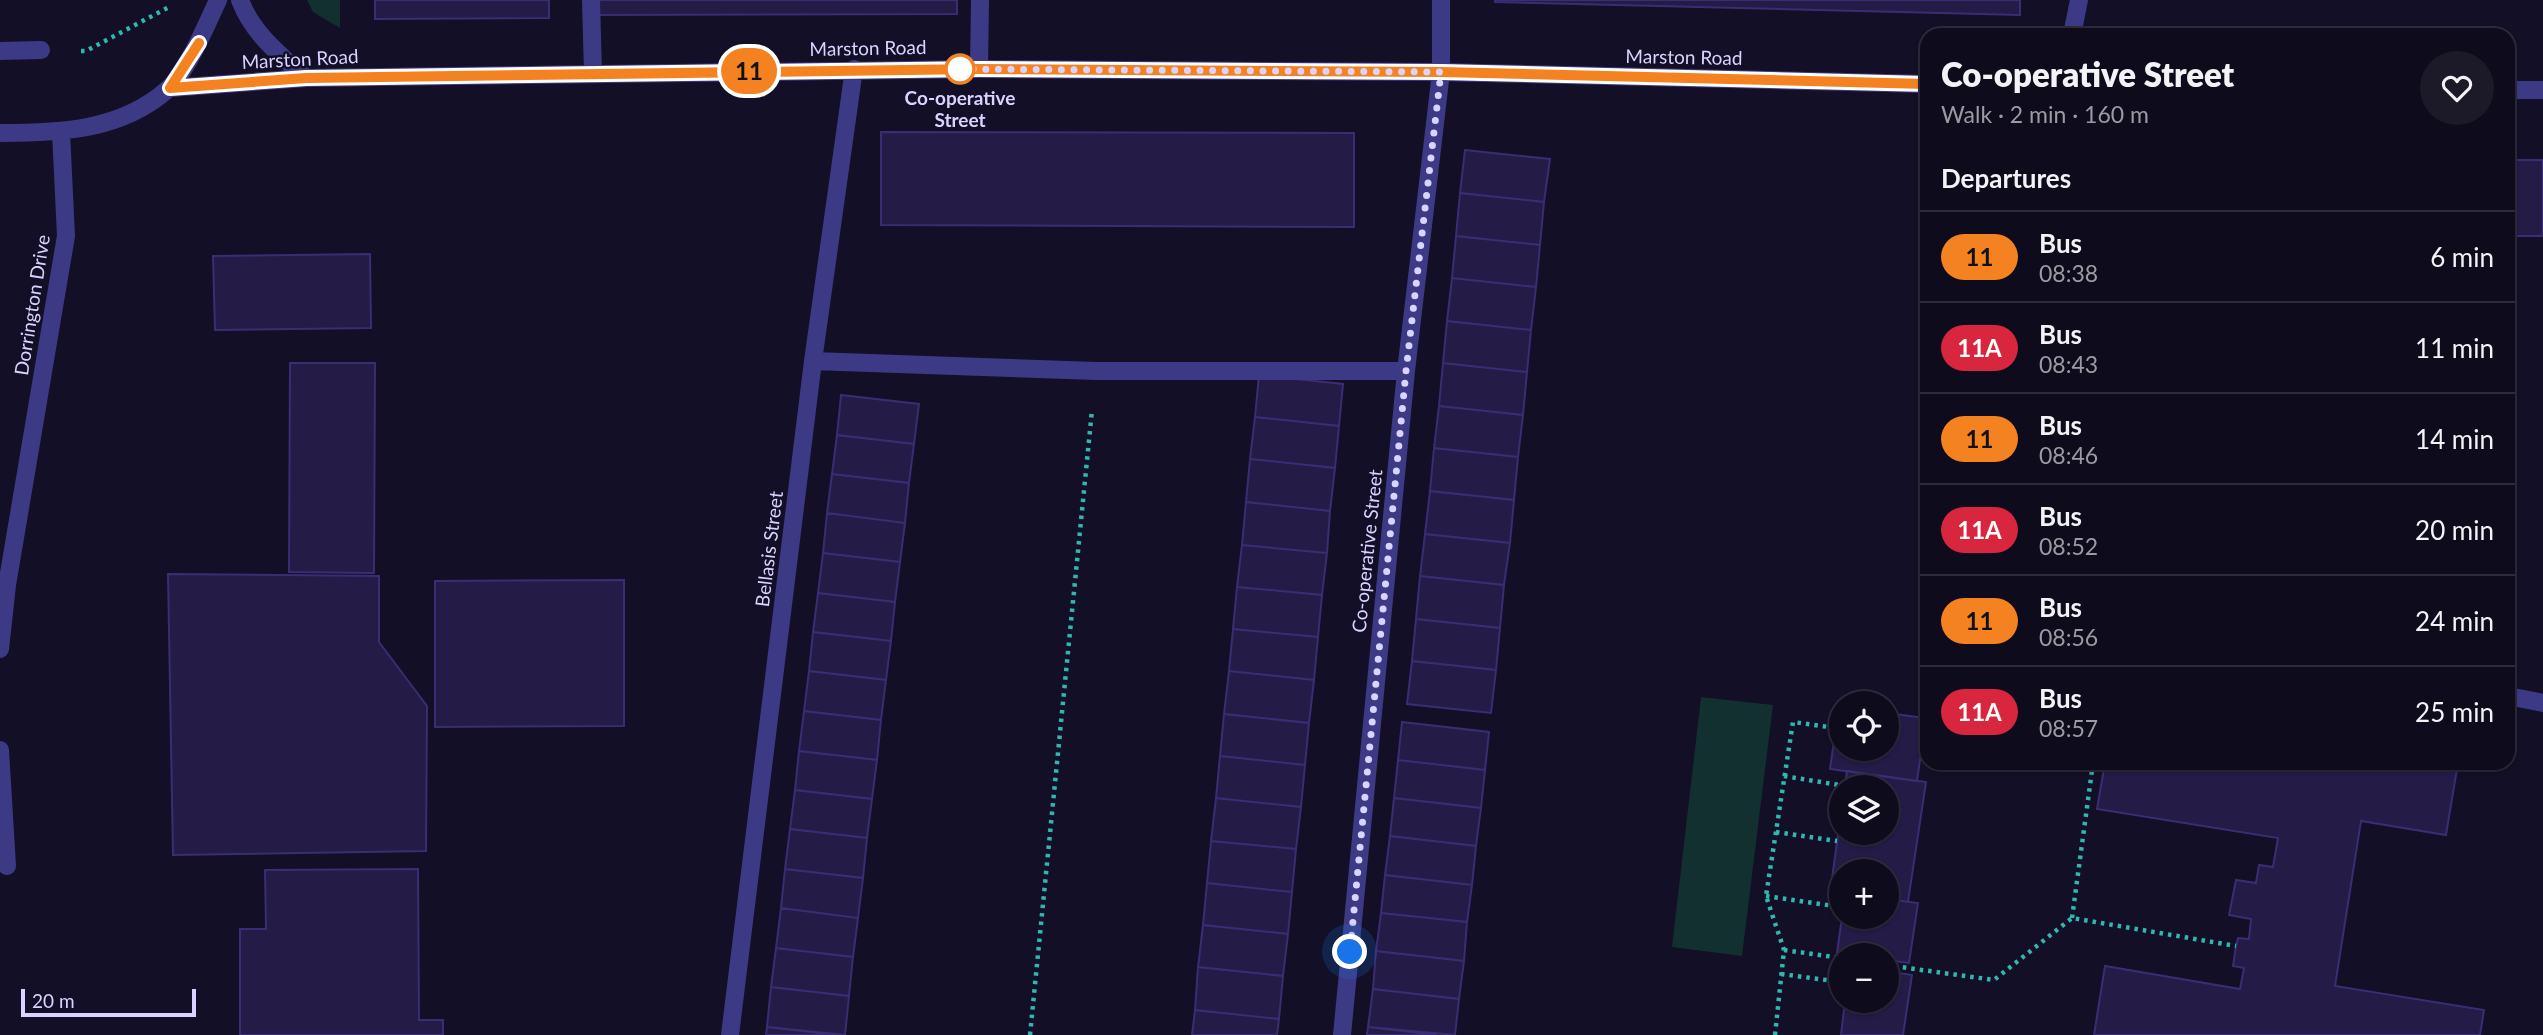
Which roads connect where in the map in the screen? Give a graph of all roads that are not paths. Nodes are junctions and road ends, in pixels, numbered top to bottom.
1 (218, 0) edge
2 (240, 0) edge
3 (591, 0) edge
4 (980, 0) edge
5 (1441, 0) edge
6 (2079, 0) edge
7 (2074, 28) edge
8 (41, 50) road end
9 (0, 51) edge
10 (854, 69) junction
11 (979, 69) junction
12 (1441, 72) junction
13 (593, 73) junction
14 (306, 78) junction
15 (1920, 84) edge
16 (170, 88) junction
17 (2515, 90) edge
18 (2543, 90) edge
19 (61, 132) junction
20 (0, 133) edge
21 (813, 361) junction
22 (1406, 371) junction
23 (4, 584) edge
24 (0, 649) edge
25 (2515, 697) edge
26 (2543, 703) edge
27 (0, 750) edge
28 (7, 866) dead end
29 (730, 1035) edge
30 (1342, 1035) edge

1 - 16 street
2 - 14 street
3 - 13 street
4 - 11 street
5 - 12 street
6 - 7 street
8 - 9 street
10 - 11 street, Marston Road
10 - 13 street, Marston Road
10 - 21 street, Bellasis Street
11 - 12 street, Marston Road
12 - 15 street, Marston Road
12 - 22 street, Co-operative Street
13 - 14 street, Marston Road
14 - 16 street, Marston Road
16 - 19 street
17 - 18 street
19 - 20 street
19 - 23 street, Dorrington Drive
21 - 22 street
21 - 29 street, Bellasis Street
22 - 30 street, Co-operative Street
23 - 24 street, Dorrington Drive
25 - 26 street
27 - 28 street

